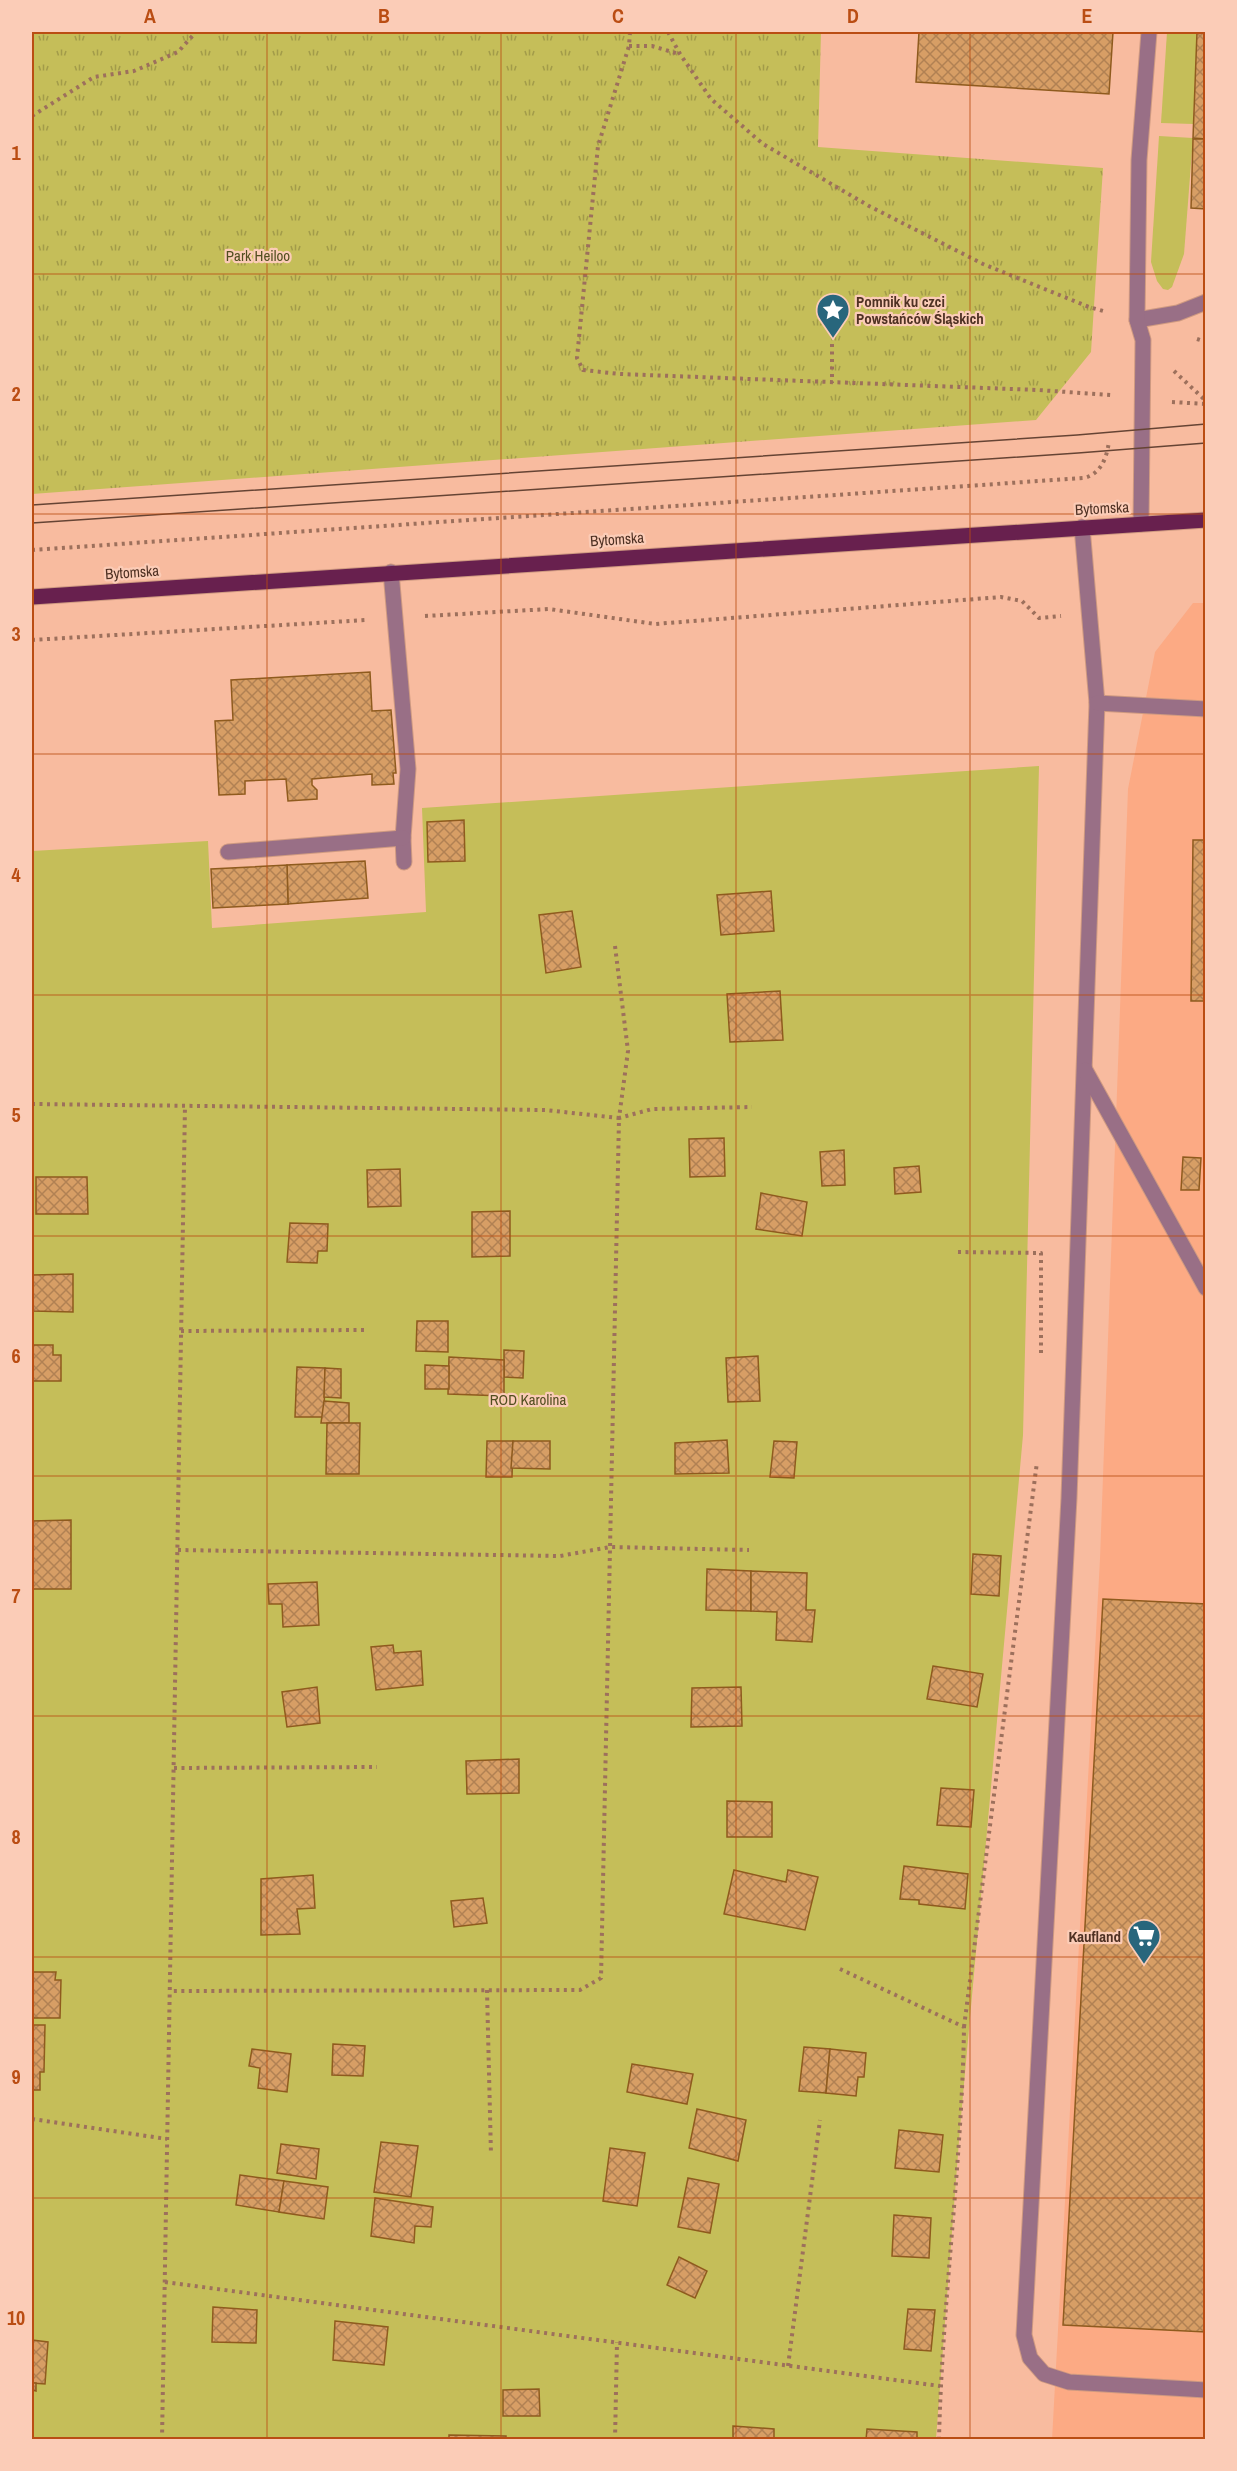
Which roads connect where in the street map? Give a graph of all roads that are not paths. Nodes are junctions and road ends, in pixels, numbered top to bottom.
1 (1149, 32) edge
2 (1206, 302) edge
3 (1137, 320) junction
4 (1206, 520) edge
5 (1141, 524) junction
6 (1082, 527) junction
7 (391, 572) junction
8 (32, 597) edge
9 (1097, 704) junction
10 (1206, 709) edge
11 (403, 838) junction
12 (228, 852) dead end
13 (404, 862) dead end
14 (1085, 1069) junction
15 (1206, 1288) edge
16 (1206, 2390) edge

1 - 3 lane
2 - 3 lane
3 - 5 lane
4 - 5 main road, Bytomska
5 - 6 main road, Bytomska
6 - 7 main road, Bytomska
6 - 9 lane
7 - 8 main road, Bytomska
7 - 11 lane
9 - 10 lane
9 - 14 lane
11 - 12 lane
11 - 13 lane
14 - 15 lane
14 - 16 lane

